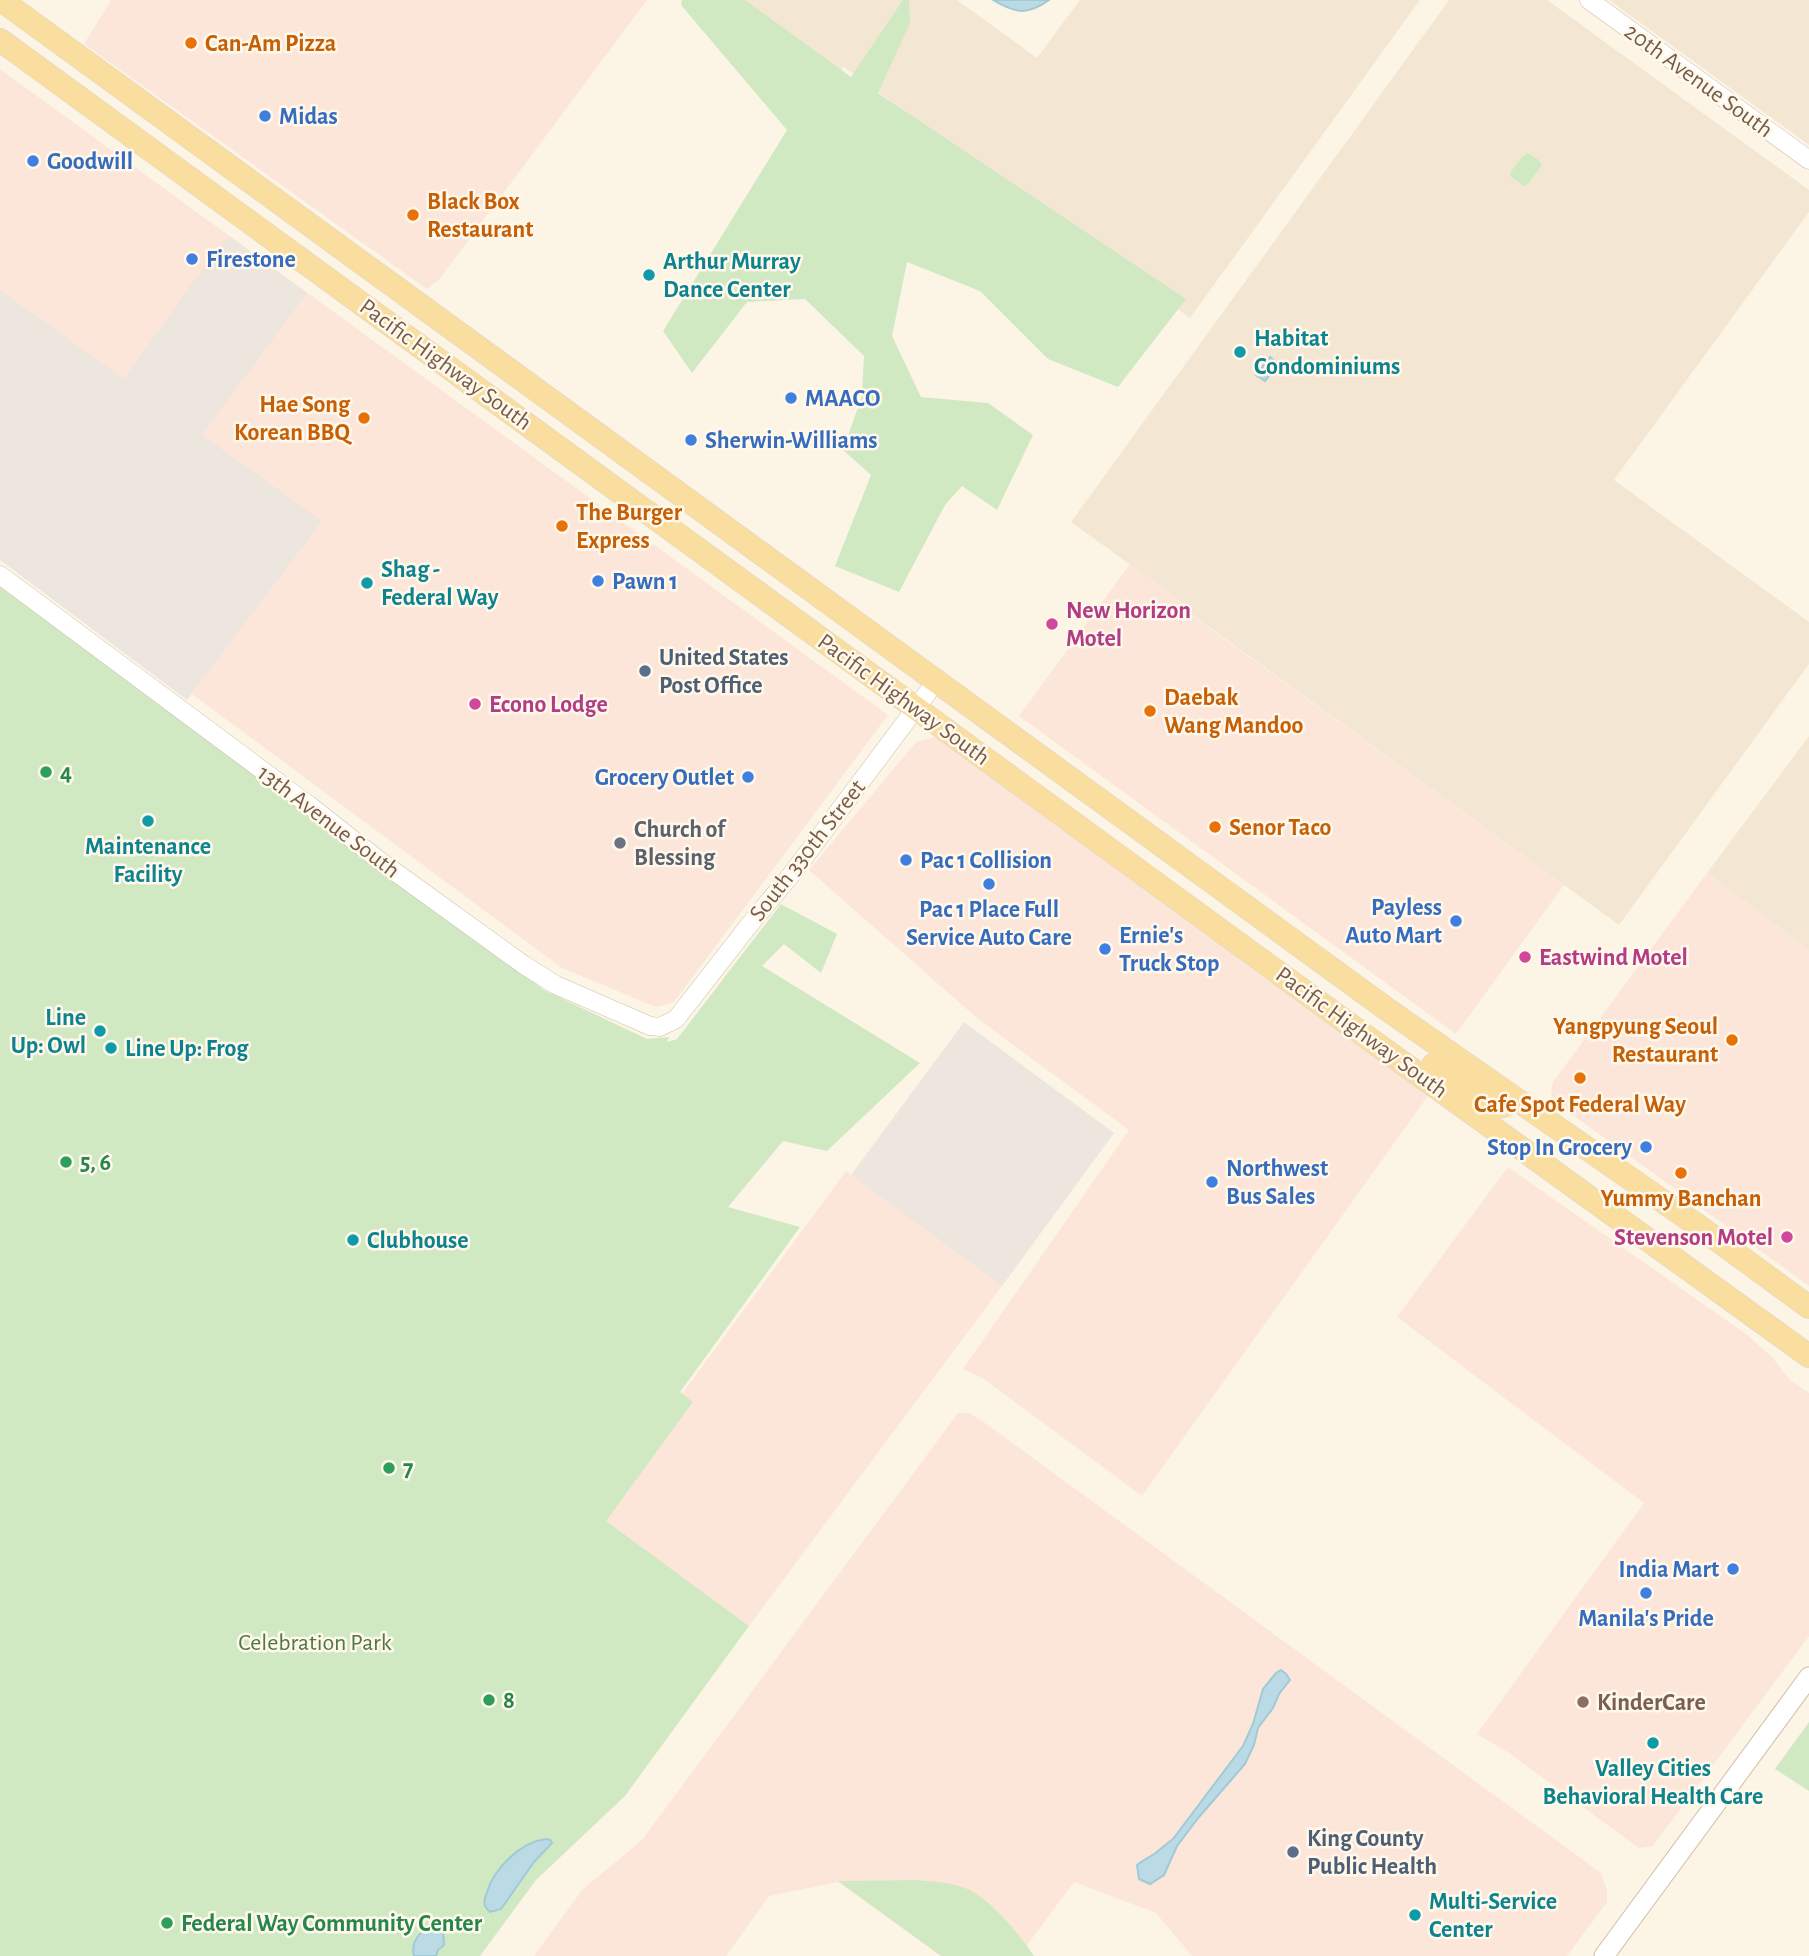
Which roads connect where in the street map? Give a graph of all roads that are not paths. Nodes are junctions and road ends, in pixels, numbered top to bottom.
1 (1, 0) edge
2 (1589, 0) edge
3 (0, 40) edge
4 (1809, 160) edge
5 (0, 575) edge
6 (937, 680) junction
7 (916, 708) junction
8 (1263, 960) junction
9 (676, 1019) joint
10 (1346, 1021) junction
11 (1410, 1026) junction
12 (1514, 1100) junction
13 (1809, 1307) edge
14 (1809, 1356) edge
15 (1809, 1677) edge
16 (1604, 1956) edge

1 - 6 main road, Pacific Highway South
2 - 4 street, 20th Avenue South
3 - 7 main road, Pacific Highway South
5 - 9 street, 13th Avenue South
6 - 7 street, South 330th Street
6 - 11 main road, Pacific Highway South
7 - 8 main road, Pacific Highway South
7 - 9 street, South 330th Street
8 - 10 main road, Pacific Highway South
8 - 11 main road
10 - 12 main road
10 - 14 main road, Pacific Highway South
11 - 12 main road, Pacific Highway South
12 - 13 main road, Pacific Highway South
15 - 16 main road

